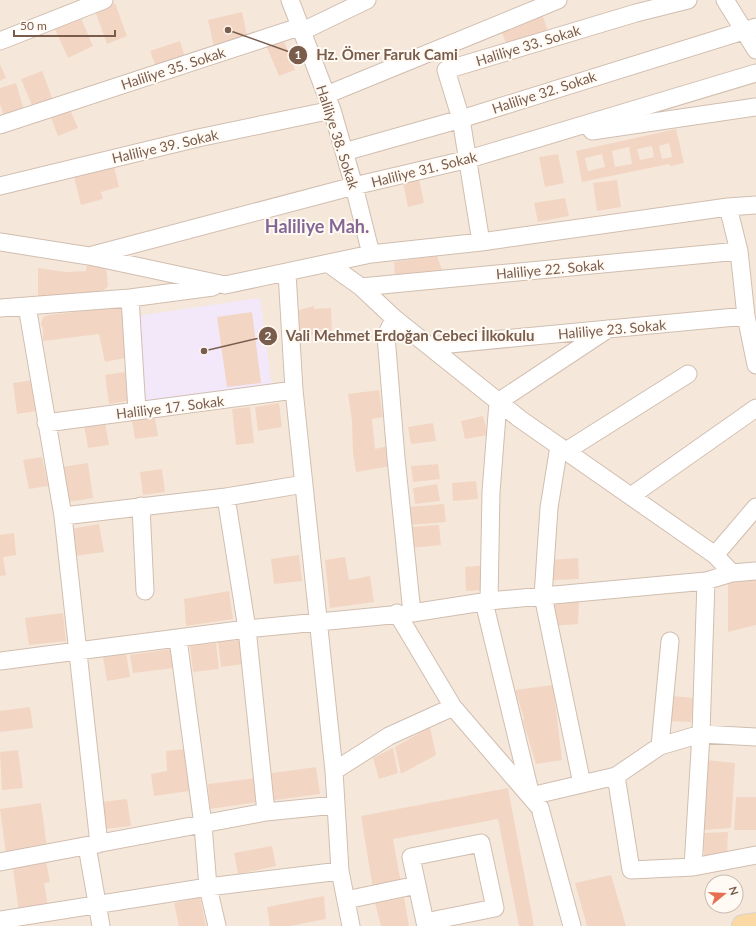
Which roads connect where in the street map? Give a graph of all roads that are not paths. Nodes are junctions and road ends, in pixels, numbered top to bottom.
1 (104, 0) edge
2 (290, 0) edge
3 (367, 0) edge
4 (558, 0) edge
5 (688, 0) edge
6 (725, 0) edge
7 (299, 27) junction
8 (750, 29) edge
9 (0, 41) edge
10 (438, 49) junction
11 (756, 50) edge
12 (446, 70) junction
13 (756, 74) edge
14 (329, 103) junction
15 (756, 107) edge
16 (461, 119) junction
17 (0, 125) edge
18 (533, 140) junction
19 (344, 152) junction
20 (469, 159) junction
21 (0, 186) edge
22 (354, 186) junction
23 (756, 205) edge
24 (728, 207) junction
25 (0, 242) edge
26 (481, 242) junction
27 (739, 251) junction
28 (371, 254) junction
29 (89, 256) junction
30 (329, 264) junction
31 (287, 273) junction
32 (225, 285) junction
33 (361, 287) junction
34 (130, 298) junction
35 (27, 306) junction
36 (0, 308) edge
37 (746, 316) junction
38 (394, 318) junction
39 (608, 329) junction
40 (429, 346) junction
41 (756, 365) edge
42 (688, 374) dead end
43 (294, 390) junction
44 (498, 402) junction
45 (756, 408) edge
46 (137, 411) junction
47 (46, 423) junction
48 (563, 449) junction
49 (304, 484) junction
50 (631, 496) junction
51 (226, 497) junction
52 (141, 506) junction
53 (756, 507) edge
54 (63, 516) junction
55 (715, 555) junction
56 (756, 571) edge
57 (732, 573) junction
58 (706, 581) junction
59 (144, 591) dead end
60 (544, 596) junction
61 (487, 602) junction
62 (405, 613) junction
63 (319, 623) junction
64 (248, 629) junction
65 (178, 639) junction
66 (670, 641) dead end
67 (78, 651) junction
68 (0, 661) edge
69 (453, 707) junction
70 (701, 734) junction
71 (756, 737) edge
72 (660, 746) junction
73 (334, 771) junction
74 (616, 776) junction
75 (582, 784) junction
76 (531, 796) junction
77 (335, 805) junction
78 (266, 812) junction
79 (203, 825) junction
80 (93, 845) junction
81 (756, 855) edge
82 (0, 862) edge
83 (694, 867) junction
84 (340, 871) junction
85 (417, 885) junction
86 (208, 887) junction
87 (346, 900) junction
88 (96, 904) junction
89 (0, 920) edge
90 (756, 924) edge
91 (101, 926) edge
92 (217, 926) edge
93 (349, 926) edge
94 (572, 926) edge
95 (743, 926) edge

1 - 9 street
2 - 7 street, Haliliye 38. Sokak
3 - 7 street, Haliliye 35. Sokak
4 - 10 street, Haliliye 39. Sokak
5 - 12 street, Haliliye 33. Sokak
6 - 8 street
7 - 14 street, Haliliye 38. Sokak
7 - 17 street, Haliliye 35. Sokak
8 - 11 street
8 - 16 street, Haliliye 32. Sokak
10 - 12 street
10 - 14 street, Haliliye 39. Sokak
12 - 16 street
13 - 18 street, Haliliye 31. Sokak
14 - 19 street, Haliliye 38. Sokak
14 - 21 street, Haliliye 39. Sokak
15 - 18 street
16 - 19 street, Haliliye 32. Sokak
16 - 20 street
18 - 20 street, Haliliye 31. Sokak
19 - 22 street, Haliliye 38. Sokak
20 - 22 street, Haliliye 31. Sokak
20 - 26 street
22 - 28 street, Haliliye 38. Sokak
22 - 29 street, Haliliye 31. Sokak
23 - 24 street
24 - 26 street
24 - 27 street
25 - 29 street
26 - 28 street
27 - 33 street, Haliliye 22. Sokak
27 - 37 street
28 - 30 street
29 - 32 street
30 - 31 street
30 - 33 street
31 - 32 street
31 - 43 street
32 - 34 street
33 - 38 street
34 - 35 street
34 - 46 street
35 - 36 street
35 - 47 street
37 - 39 street, Haliliye 23. Sokak
37 - 41 street
38 - 40 street
38 - 62 street
39 - 40 street, Haliliye 23. Sokak
39 - 44 street
40 - 44 street
42 - 48 street
43 - 46 street, Haliliye 17. Sokak
43 - 49 street
44 - 48 street
44 - 61 street
45 - 50 street
46 - 47 street, Haliliye 17. Sokak
47 - 54 street
48 - 50 street
48 - 60 street
49 - 51 street
49 - 63 street
50 - 55 street
51 - 52 street
51 - 64 street
52 - 54 street
52 - 59 street
53 - 55 street
54 - 67 street
55 - 57 street
56 - 57 street
57 - 58 street
58 - 60 street
58 - 70 street
60 - 61 street
60 - 75 street
61 - 62 street
61 - 76 street
62 - 63 street
62 - 69 street
63 - 64 street
63 - 73 street
64 - 65 street
64 - 78 street
65 - 67 street
65 - 79 street
66 - 72 street
67 - 68 street
67 - 80 street
69 - 73 street
69 - 76 street
70 - 71 street
70 - 72 street
70 - 83 street
72 - 74 street
73 - 77 street
74 - 75 street
74 - 83 street
75 - 76 street
76 - 94 street
77 - 78 street
77 - 84 street
78 - 79 street
79 - 80 street
79 - 86 street
80 - 82 street
80 - 88 street
81 - 83 street
84 - 86 street
84 - 87 street
85 - 85 street
85 - 87 street
86 - 88 street
86 - 92 street
87 - 93 street
88 - 89 street
88 - 91 street
90 - 95 main road

